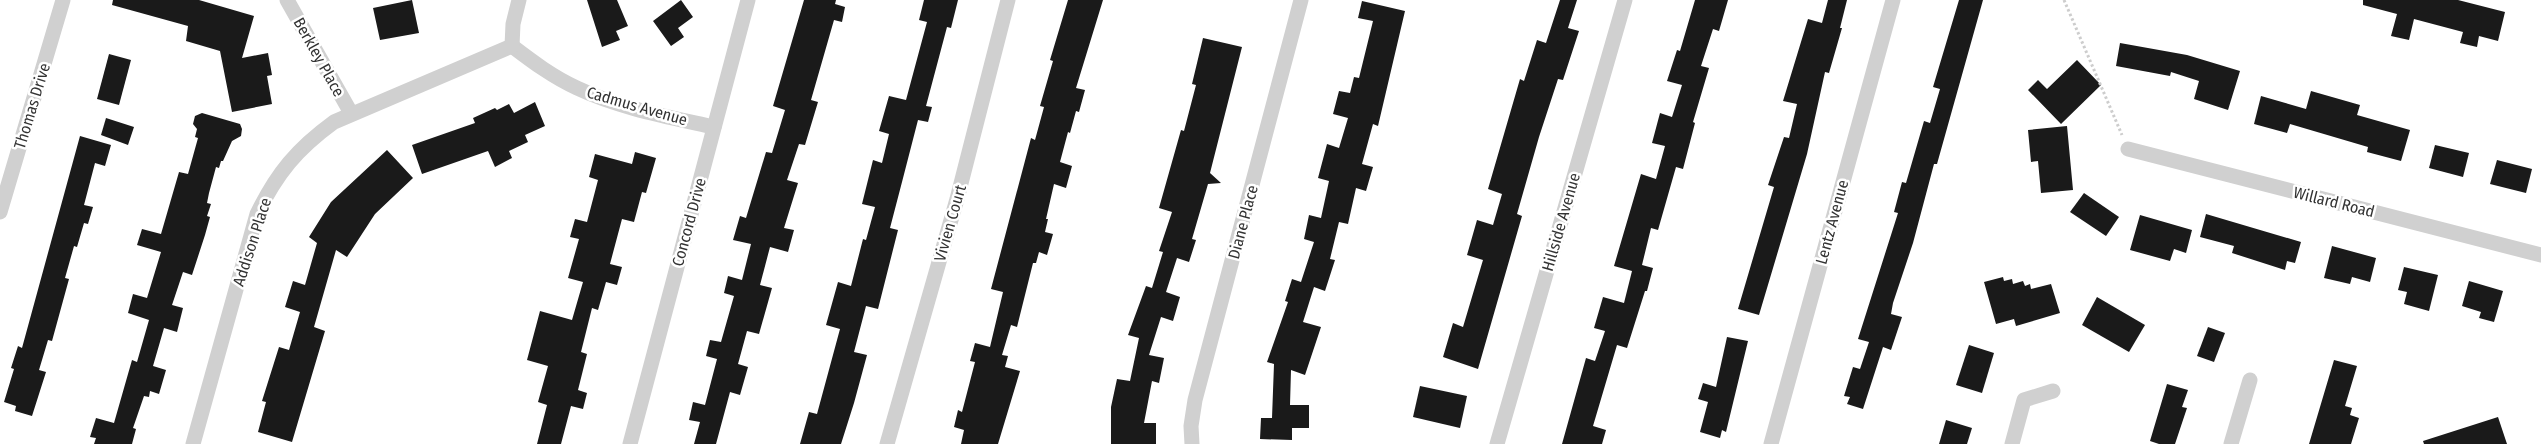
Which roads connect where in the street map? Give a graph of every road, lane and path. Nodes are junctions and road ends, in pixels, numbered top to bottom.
1 (63, 0) edge
2 (287, 0) edge
3 (519, 0) edge
4 (748, 0) edge
5 (1008, 0) edge
6 (1300, 0) edge
7 (1625, 0) edge
8 (1893, 0) edge
9 (2064, 0) edge
10 (512, 46) junction
11 (351, 114) junction
12 (714, 128) junction
13 (2128, 149) joint
14 (0, 212) edge
15 (2541, 255) edge
16 (2250, 380) dead end
17 (2053, 392) dead end
18 (193, 444) edge
19 (630, 444) edge
20 (887, 444) edge
21 (1192, 444) edge
22 (1497, 444) edge
23 (1771, 444) edge
24 (2012, 444) edge
25 (2231, 444) edge

1 - 14 street, Thomas Drive
2 - 11 street, Berkley Place
3 - 10 street
4 - 12 street, Concord Drive
5 - 20 street, Vivien Court
6 - 21 street, Diane Place
7 - 22 street, Hillside Avenue
8 - 23 street, Lentz Avenue
9 - 13 path
10 - 11 street, Addison Place
10 - 12 street, Cadmus Avenue
11 - 18 street, Addison Place
12 - 19 street, Concord Drive
13 - 15 street, Willard Road
16 - 25 street
17 - 24 street

